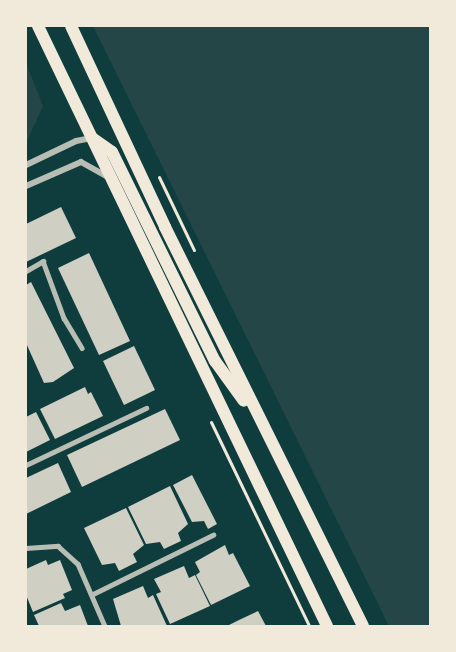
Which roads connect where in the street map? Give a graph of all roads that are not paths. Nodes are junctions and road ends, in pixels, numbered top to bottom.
1 (38, 26) edge
2 (71, 26) edge
3 (92, 138) junction
4 (26, 165) edge
5 (114, 183) junction
6 (26, 186) edge
7 (26, 271) edge
8 (82, 348) dead end
9 (146, 408) dead end
10 (264, 428) junction
11 (26, 465) edge
12 (213, 535) dead end
13 (26, 548) edge
14 (93, 594) junction
15 (105, 627) edge
16 (327, 627) edge
17 (363, 627) edge

1 - 3 main road
2 - 10 main road
3 - 4 street
3 - 5 main road
3 - 10 main road
5 - 6 street
5 - 16 main road
7 - 8 lane
9 - 11 lane
10 - 17 main road
12 - 14 lane
13 - 14 lane
14 - 15 lane

